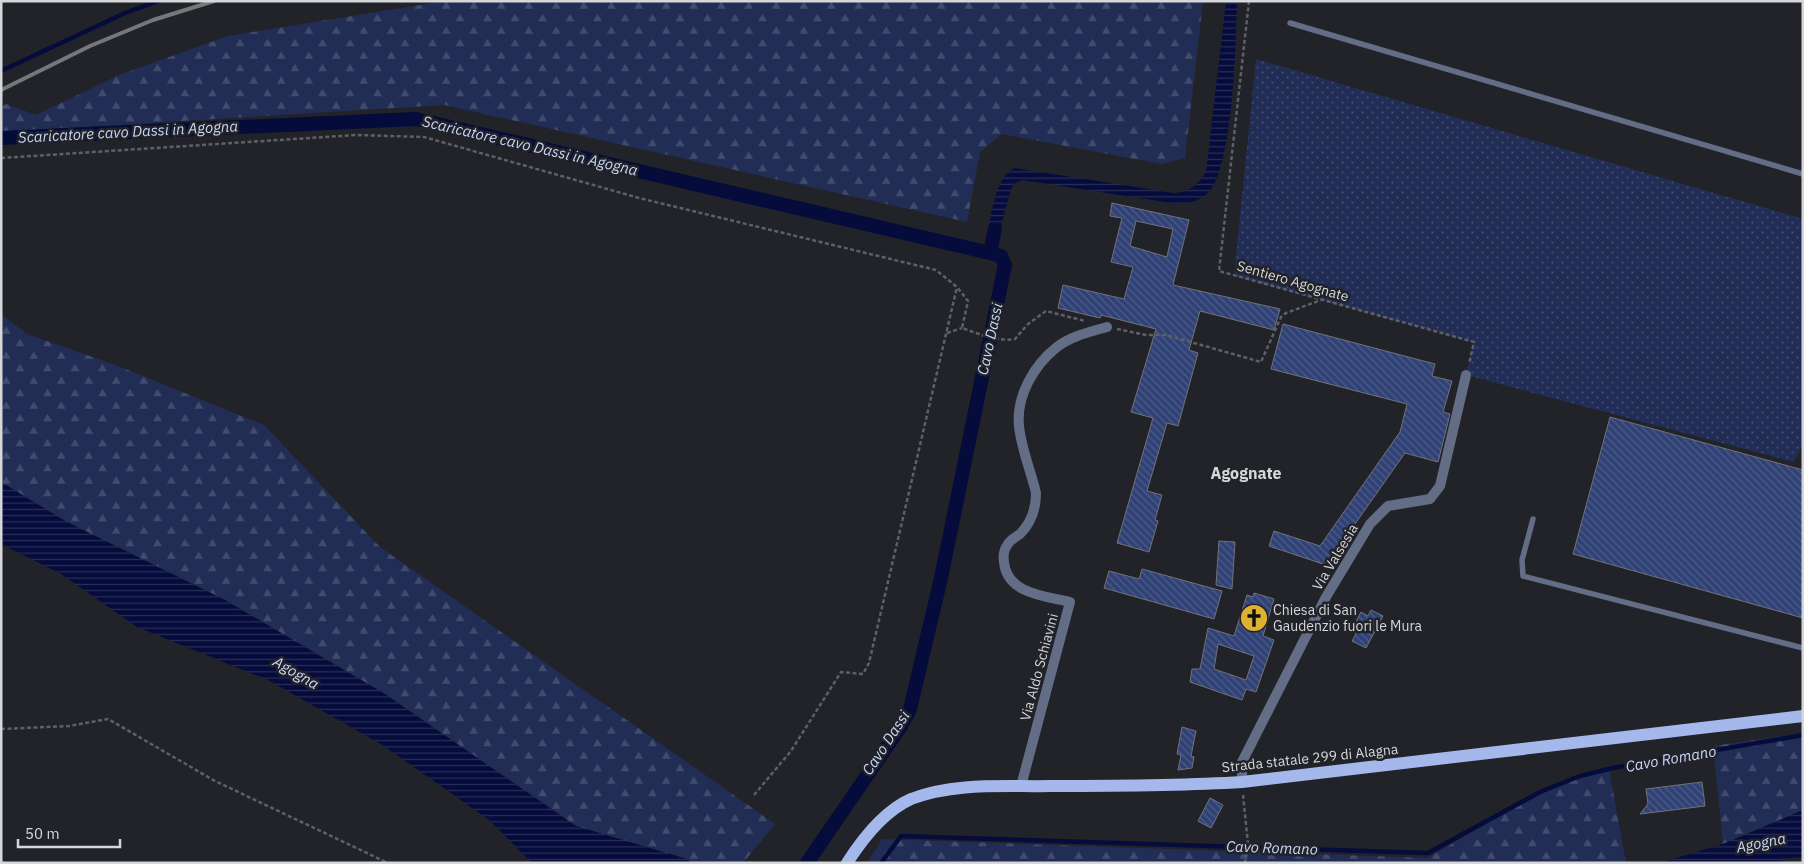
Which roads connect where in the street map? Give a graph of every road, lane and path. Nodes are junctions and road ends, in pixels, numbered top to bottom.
1 (1249, 1) edge
2 (1290, 23) dead end
3 (1, 158) edge
4 (1803, 174) edge
5 (957, 287) junction
6 (1321, 300) junction
7 (1107, 327) junction
8 (962, 328) junction
9 (946, 333) junction
10 (1466, 375) joint
11 (1533, 519) dead end
12 (1803, 648) edge
13 (1803, 716) edge
14 (1, 729) edge
15 (1242, 782) junction
16 (1021, 786) junction
17 (754, 795) dead end
18 (388, 863) edge
19 (847, 863) edge
20 (1245, 863) edge

1 - 6 path, Sentiero Agognate
2 - 4 lane
3 - 5 path
5 - 8 path
5 - 9 path
6 - 7 path
6 - 10 path, Sentiero Agognate
7 - 8 path
7 - 16 street, Via Aldo Schiavini
8 - 9 path
9 - 17 path
10 - 15 street, Via Valsesia
11 - 12 lane
13 - 15 main road, Strada statale 299 di Alagna
14 - 18 path
15 - 16 main road, Strada statale 299 di Alagna
15 - 20 path
16 - 19 main road, Strada statale 299 di Alagna

